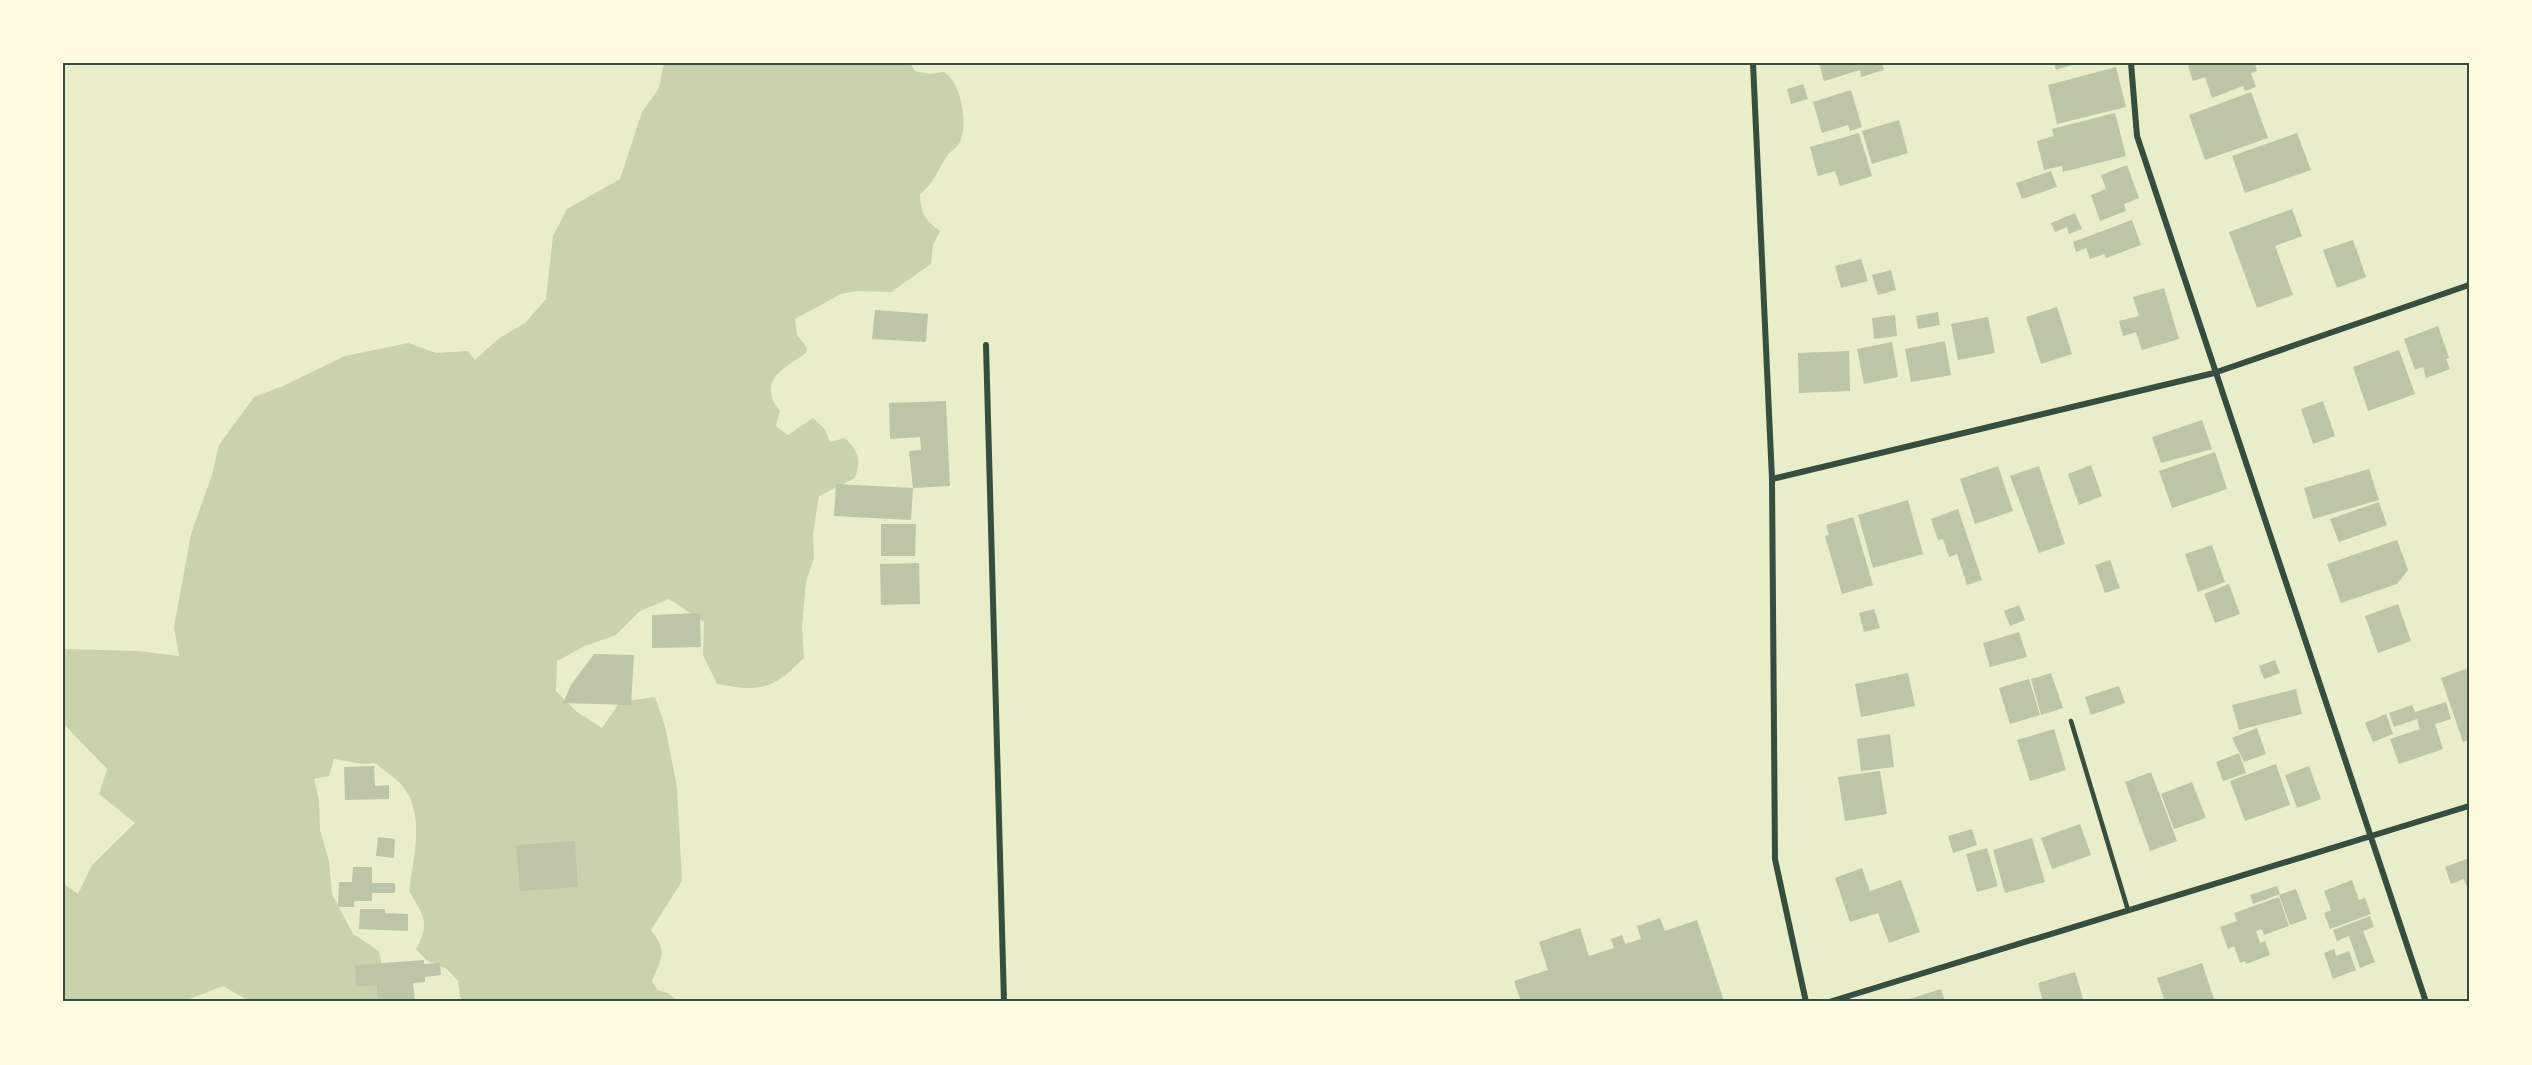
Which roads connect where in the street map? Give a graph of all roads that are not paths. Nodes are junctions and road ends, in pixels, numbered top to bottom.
1 (1753, 63) edge
2 (2131, 63) edge
3 (2469, 285) edge
4 (986, 345) dead end
5 (2214, 373) junction
6 (1772, 479) junction
7 (2071, 721) dead end
8 (2469, 806) edge
9 (2370, 836) junction
10 (2128, 910) junction
11 (1004, 1002) edge
12 (1806, 1002) edge
13 (1829, 1002) edge
14 (2426, 1002) edge

1 - 6 street
2 - 5 street
3 - 5 street
4 - 11 street
5 - 6 street
5 - 9 street
6 - 12 street
7 - 10 lane
8 - 9 street
9 - 10 street
9 - 14 street
10 - 13 street

